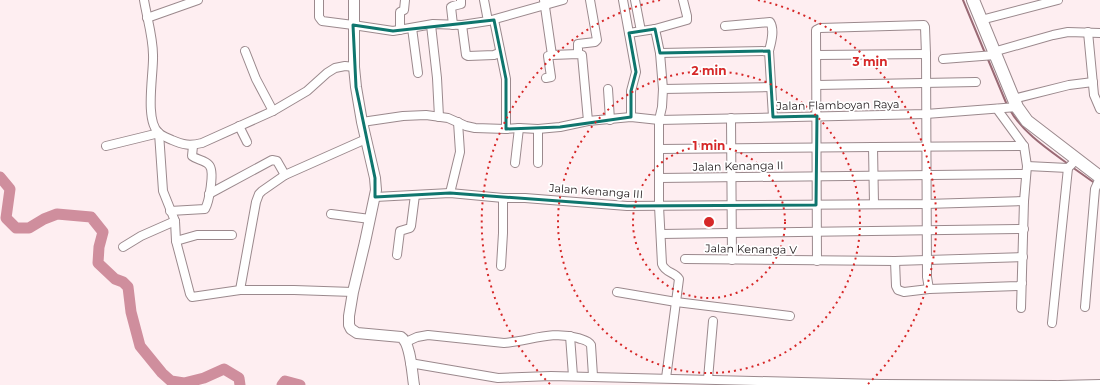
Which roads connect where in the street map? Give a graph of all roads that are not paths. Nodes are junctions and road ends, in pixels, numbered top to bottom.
1 (144, 0) edge
2 (198, 0) edge
3 (319, 0) edge
4 (354, 0) edge
5 (405, 0) edge
6 (461, 0) edge
7 (484, 0) edge
8 (563, 0) edge
9 (590, 0) edge
10 (623, 0) edge
11 (635, 0) edge
12 (682, 0) edge
13 (973, 0) edge
14 (1058, 0) edge
15 (544, 2) edge
16 (147, 18) junction
17 (491, 20) junction
18 (981, 20) junction
19 (353, 24) junction
20 (431, 25) junction
21 (453, 25) junction
22 (462, 25) junction
23 (725, 26) dead end
24 (412, 28) junction
25 (655, 29) junction
26 (400, 30) junction
27 (641, 31) junction
28 (1088, 32) junction
29 (629, 33) junction
30 (1100, 33) edge
31 (500, 50) junction
32 (245, 51) dead end
33 (769, 52) junction
34 (660, 53) junction
35 (994, 53) junction
36 (578, 54) junction
37 (926, 54) junction
38 (552, 55) junction
39 (817, 55) junction
40 (943, 58) dead end
41 (354, 67) junction
42 (418, 73) dead end
43 (546, 78) dead end
44 (976, 82) dead end
45 (1093, 82) junction
46 (926, 83) junction
47 (817, 84) junction
48 (771, 87) junction
49 (608, 89) dead end
50 (663, 89) junction
51 (1015, 103) junction
52 (997, 109) junction
53 (1100, 109) edge
54 (273, 111) junction
55 (926, 114) junction
56 (817, 116) junction
57 (439, 117) junction
58 (630, 117) junction
59 (773, 117) junction
60 (731, 118) junction
61 (610, 120) junction
62 (659, 120) junction
63 (362, 122) junction
64 (458, 122) junction
65 (588, 122) junction
66 (239, 126) junction
67 (518, 128) junction
68 (506, 129) junction
69 (538, 129) junction
70 (159, 134) junction
71 (366, 139) junction
72 (247, 142) dead end
73 (106, 146) dead end
74 (193, 146) junction
75 (874, 146) junction
76 (926, 146) junction
77 (1024, 146) junction
78 (731, 148) junction
79 (817, 148) junction
80 (660, 150) junction
81 (1077, 159) junction
82 (538, 162) dead end
83 (515, 163) dead end
84 (1068, 168) junction
85 (1026, 170) junction
86 (285, 175) junction
87 (816, 176) junction
88 (874, 176) junction
89 (926, 176) junction
90 (731, 177) junction
91 (659, 178) junction
92 (1100, 178) edge
93 (450, 193) junction
94 (209, 194) junction
95 (415, 195) junction
96 (375, 197) junction
97 (503, 198) junction
98 (1024, 201) junction
99 (874, 204) junction
100 (926, 204) junction
101 (816, 205) junction
102 (659, 206) junction
103 (732, 206) junction
104 (170, 211) junction
105 (331, 214) dead end
106 (370, 219) junction
107 (175, 221) junction
108 (1024, 229) junction
109 (926, 231) junction
110 (732, 233) junction
111 (817, 233) junction
112 (661, 234) junction
113 (232, 235) dead end
114 (176, 241) junction
115 (123, 247) dead end
116 (397, 255) dead end
117 (1023, 257) junction
118 (685, 259) dead end
119 (732, 260) junction
120 (927, 260) junction
121 (817, 261) junction
122 (895, 261) junction
123 (501, 266) dead end
124 (1022, 283) junction
125 (929, 289) junction
126 (240, 290) junction
127 (353, 292) junction
128 (617, 292) dead end
129 (676, 302) junction
130 (1085, 307) dead end
131 (1021, 308) dead end
132 (790, 316) dead end
133 (713, 321) dead end
134 (1052, 323) dead end
135 (570, 336) junction
136 (406, 342) junction
137 (410, 363) junction
138 (573, 376) junction
139 (593, 376) junction
140 (708, 379) junction
141 (662, 380) edge
142 (722, 382) edge
143 (946, 384) edge
144 (1100, 384) edge
145 (414, 385) edge
146 (1058, 385) edge

1 - 16 street
2 - 16 street
3 - 19 street
4 - 19 street
5 - 26 street
6 - 21 street
7 - 17 street
8 - 15 street
9 - 36 street
10 - 29 street
11 - 27 street
12 - 25 street
13 - 18 main road
14 - 18 street
15 - 17 street
15 - 38 street
16 - 70 street
17 - 22 street
17 - 31 street
18 - 35 main road
19 - 26 street
19 - 41 street
20 - 21 street
20 - 24 street
20 - 57 street
21 - 22 street
22 - 31 street
23 - 33 street
24 - 26 street
24 - 42 street
25 - 27 street
25 - 34 street
27 - 29 street
28 - 30 street
28 - 35 street
28 - 45 street
29 - 58 street
31 - 68 street
32 - 54 street
33 - 34 street
33 - 48 street
34 - 50 street
35 - 40 street
35 - 51 main road
36 - 38 street
36 - 65 street
37 - 39 street
37 - 39 street
37 - 46 street
38 - 43 street
39 - 47 street
41 - 54 street
41 - 63 street
44 - 46 street
45 - 51 street, Jalan Flamboyan Raya
45 - 53 street
46 - 47 street
46 - 55 street
47 - 56 street
48 - 50 street
48 - 59 street
49 - 61 street
50 - 62 street
51 - 52 street, Jalan Flamboyan Raya
51 - 81 main road
52 - 55 street, Jalan Flamboyan Raya
52 - 77 street
54 - 66 street
55 - 56 street, Jalan Flamboyan Raya
55 - 76 street
56 - 59 street, Jalan Flamboyan Raya
56 - 79 street
57 - 63 street, Jalan Flamboyan Raya
57 - 64 street, Jalan Flamboyan Raya
58 - 61 street, Jalan Flamboyan Raya
58 - 62 street, Jalan Flamboyan Raya
59 - 60 street, Jalan Flamboyan Raya
60 - 62 street, Jalan Flamboyan Raya
60 - 78 street
61 - 65 street, Jalan Flamboyan Raya
62 - 80 street
63 - 71 street
64 - 68 street, Jalan Flamboyan Raya
64 - 93 street
65 - 69 street, Jalan Flamboyan Raya
66 - 72 street
66 - 74 street
67 - 68 street, Jalan Flamboyan Raya
67 - 69 street, Jalan Flamboyan Raya
67 - 83 street
69 - 82 street
70 - 73 street
70 - 74 street
70 - 104 street
71 - 86 street
71 - 96 street
74 - 94 street
75 - 76 street
75 - 79 street
75 - 88 street
76 - 77 street
76 - 89 street
77 - 85 street
78 - 79 street
78 - 80 street
78 - 90 street
79 - 87 street
80 - 91 street
81 - 84 street
81 - 92 main road
84 - 85 street, Jalan Kenanga II
84 - 134 street
85 - 89 street, Jalan Kenanga II
85 - 98 street
86 - 94 street
86 - 126 street
87 - 88 street, Jalan Kenanga II
87 - 90 street, Jalan Kenanga II
87 - 101 street
88 - 89 street, Jalan Kenanga II
88 - 99 street
89 - 100 street
90 - 91 street, Jalan Kenanga II
90 - 103 street
91 - 102 street
92 - 130 street
93 - 95 street, Jalan Kenanga III
93 - 97 street, Jalan Kenanga III
94 - 104 street
95 - 96 street, Jalan Kenanga III
95 - 116 street
96 - 106 street
97 - 102 street, Jalan Kenanga III
97 - 123 street
98 - 100 street, Jalan Kenanga III
98 - 108 street
99 - 100 street, Jalan Kenanga III
99 - 101 street, Jalan Kenanga III
100 - 109 street
101 - 103 street, Jalan Kenanga III
101 - 111 street
102 - 103 street, Jalan Kenanga III
102 - 112 street
103 - 110 street
104 - 107 street
105 - 106 street
106 - 127 street
107 - 114 street
107 - 115 street
108 - 109 street
108 - 117 street
109 - 111 street
109 - 120 street
110 - 111 street
110 - 112 street
110 - 119 street
111 - 121 street
112 - 129 street
113 - 114 street
114 - 126 street
117 - 120 street, Jalan Kenanga V
117 - 124 street
118 - 119 street, Jalan Kenanga V
119 - 121 street, Jalan Kenanga V
120 - 122 street, Jalan Kenanga V
120 - 125 street
121 - 122 street, Jalan Kenanga V
122 - 125 street
124 - 125 street
124 - 131 street
126 - 127 street
127 - 136 street
128 - 129 street
129 - 132 street
129 - 141 street
133 - 140 street
135 - 136 street
135 - 138 street
135 - 139 street
136 - 137 street
137 - 138 street
137 - 145 street
138 - 139 street
139 - 141 street
140 - 141 street
140 - 142 street
142 - 143 street
143 - 146 street
144 - 146 street

